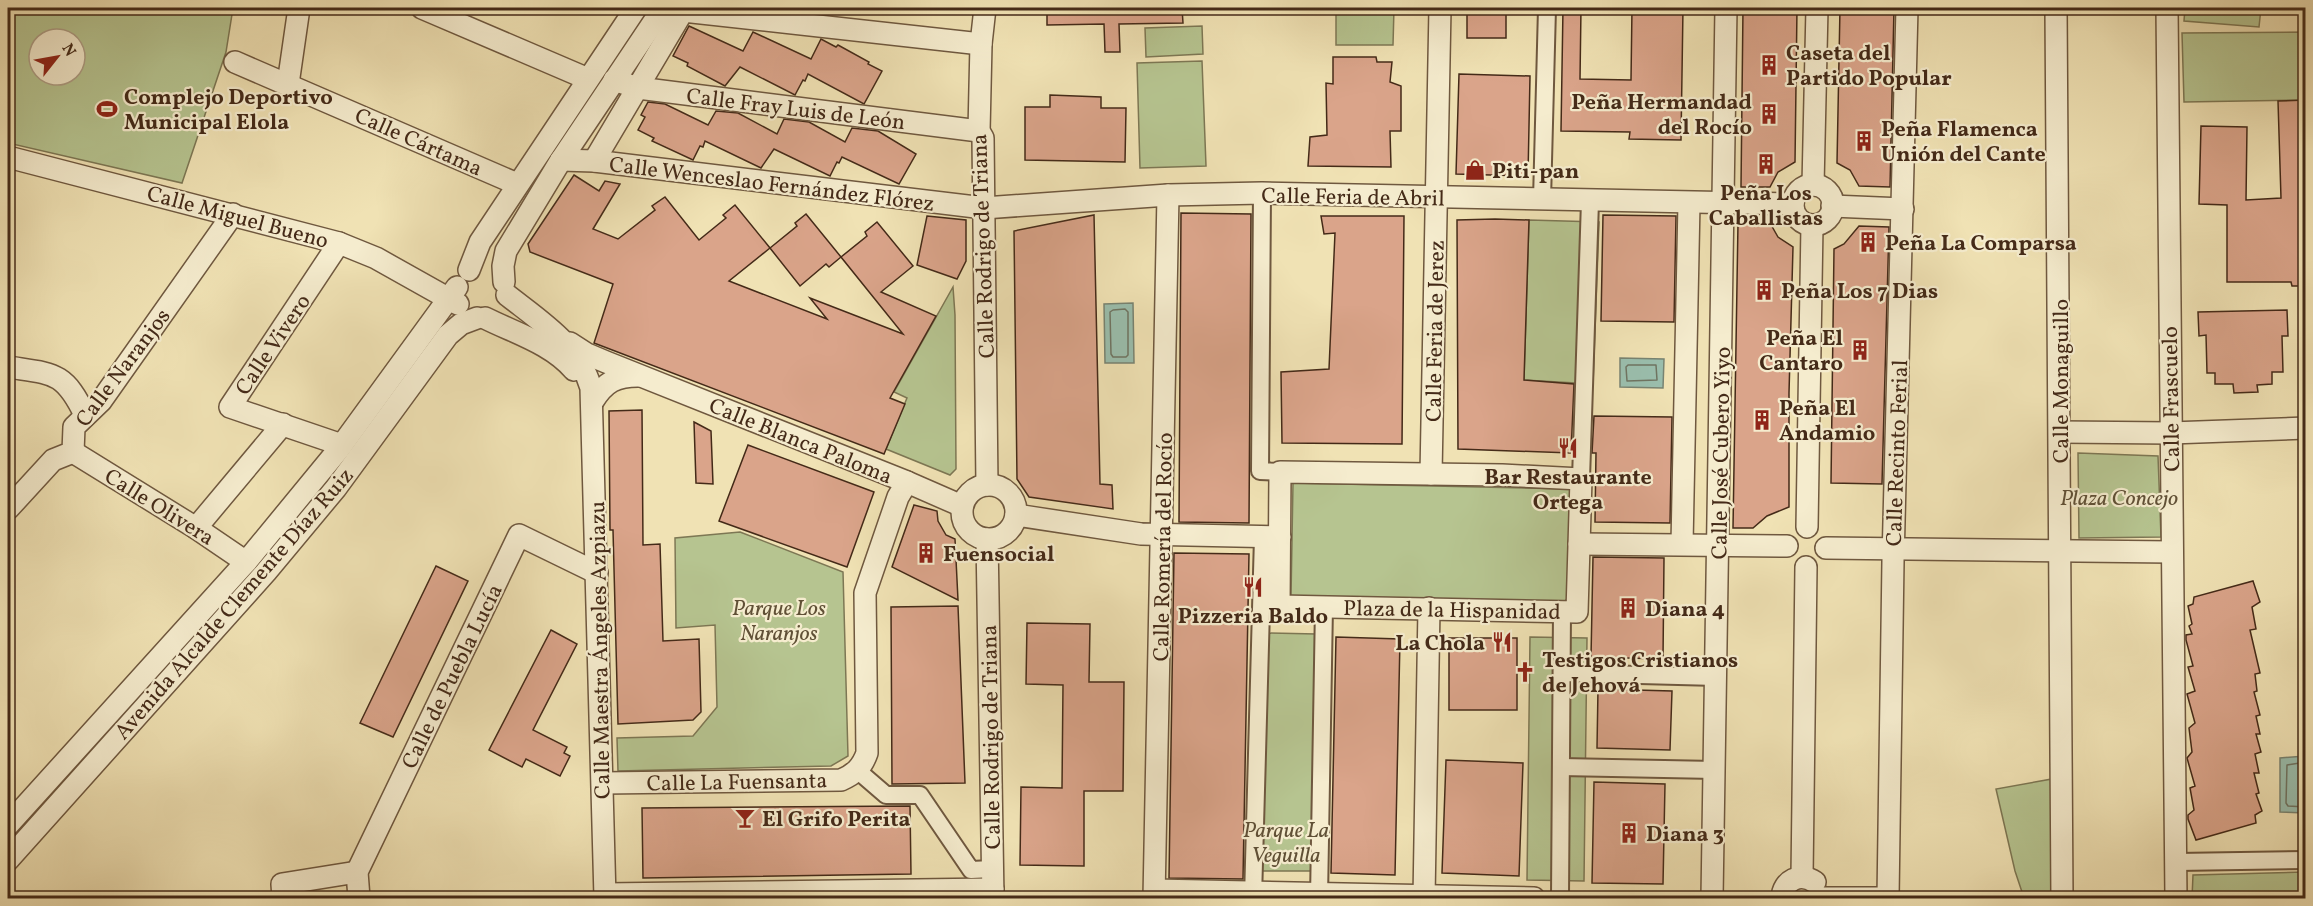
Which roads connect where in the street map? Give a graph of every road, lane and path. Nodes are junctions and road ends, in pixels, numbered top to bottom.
1 (299, 8) edge
2 (422, 8) edge
3 (636, 8) edge
4 (663, 8) edge
5 (985, 8) edge
6 (1440, 8) edge
7 (1547, 8) edge
8 (1726, 8) edge
9 (1817, 8) edge
10 (1907, 8) edge
11 (2056, 8) edge
12 (2167, 8) edge
13 (981, 44) junction
14 (235, 62) dead end
15 (588, 79) junction
16 (614, 80) junction
17 (288, 84) junction
18 (638, 88) junction
19 (979, 131) junction
20 (8, 157) edge
21 (561, 160) junction
22 (594, 161) junction
23 (517, 184) junction
24 (1813, 185) junction
25 (1262, 193) junction
26 (1168, 195) junction
27 (1435, 198) junction
28 (1542, 200) junction
29 (1590, 201) junction
30 (1689, 203) junction
31 (1723, 203) junction
32 (1793, 204) junction
33 (1832, 206) junction
34 (984, 208) junction
35 (1903, 209) junction
36 (233, 214) junction
37 (1812, 225) junction
38 (339, 243) junction
39 (506, 289) junction
40 (458, 290) junction
41 (481, 318) junction
42 (561, 338) junction
43 (8, 367) edge
44 (638, 376) junction
45 (593, 401) junction
46 (85, 415) junction
47 (283, 424) junction
48 (2306, 428) edge
49 (2060, 432) junction
50 (2171, 433) junction
51 (342, 445) junction
52 (73, 452) junction
53 (1280, 472) junction
54 (1431, 474) junction
55 (1581, 479) junction
56 (907, 482) junction
57 (987, 485) junction
58 (962, 506) junction
59 (8, 510) edge
60 (1016, 515) junction
61 (1807, 527) junction
62 (196, 528) junction
63 (1162, 534) junction
64 (1271, 537) junction
65 (987, 539) junction
66 (1579, 544) junction
67 (1682, 544) junction
68 (1718, 545) junction
69 (1787, 546) junction
70 (1826, 548) junction
71 (1894, 549) junction
72 (2061, 552) junction
73 (2172, 552) junction
74 (246, 562) junction
75 (1806, 567) junction
76 (597, 573) junction
77 (1324, 606) junction
78 (1430, 608) junction
79 (1562, 611) junction
80 (1562, 673) junction
81 (1717, 677) junction
82 (1561, 767) junction
83 (857, 770) junction
84 (1715, 770) junction
85 (603, 783) junction
86 (8, 825) edge
87 (8, 860) edge
88 (2306, 860) edge
89 (2177, 862) junction
90 (357, 872) junction
91 (1802, 877) junction
92 (993, 886) edge
93 (1154, 894) edge
94 (605, 896) edge
95 (1253, 896) edge
96 (1319, 896) edge
97 (283, 898) edge
98 (359, 898) edge
99 (1424, 898) edge
100 (1534, 898) edge
101 (1560, 898) edge
102 (1712, 898) edge
103 (1782, 898) edge
104 (1822, 898) edge
105 (1888, 898) edge
106 (2062, 898) edge
107 (2176, 898) edge

1 - 17 street
2 - 15 street
3 - 15 street, Avenida Alcalde Clemente Díaz Ruiz
4 - 16 street
5 - 13 street, Calle Rodrigo de Triana
6 - 27 street, Calle Feria de Jerez
7 - 28 street
8 - 31 street, Calle José Cubero Yiyo
9 - 24 street
10 - 35 street, Calle Recinto Ferial
11 - 49 street, Calle Monaguillo
12 - 50 street, Calle Frascuelo
13 - 18 street
13 - 19 street, Calle Rodrigo de Triana
14 - 17 street, Calle Cártama
15 - 23 street, Avenida Alcalde Clemente Díaz Ruiz
16 - 18 street, Calle Fray Luis de León
16 - 21 street
17 - 23 street, Calle Cártama
18 - 19 street, Calle Fray Luis de León
18 - 22 street
19 - 34 street, Calle Rodrigo de Triana
20 - 36 street, Calle Miguel Bueno
21 - 22 street, Calle Wenceslao Fernández Flórez
21 - 39 street
22 - 34 street, Calle Wenceslao Fernández Flórez
23 - 40 street, Avenida Alcalde Clemente Díaz Ruiz
24 - 32 street
24 - 33 street
25 - 26 street, Calle Feria de Abril
25 - 27 street, Calle Feria de Abril
25 - 53 street
26 - 34 street, Calle Feria de Abril
26 - 63 street, Calle Romería del Rocío
27 - 28 street, Calle Feria de Abril
27 - 54 street, Calle Feria de Jerez
28 - 29 street, Calle Feria de Abril
29 - 30 street, Calle Feria de Abril
29 - 55 street
30 - 31 street, Calle Feria de Abril
30 - 67 street
31 - 32 street, Calle Feria de Abril
31 - 68 street, Calle José Cubero Yiyo
32 - 37 street
33 - 35 street
33 - 37 street
34 - 57 street, Calle Rodrigo de Triana
35 - 71 street, Calle Recinto Ferial
36 - 38 street, Calle Miguel Bueno
36 - 46 street, Calle Naranjos
37 - 61 street
38 - 40 street, Calle Miguel Bueno
38 - 47 street, Calle Vivero
39 - 40 street
39 - 41 street
39 - 42 street, Calle Maestra Ángeles Azpiazu
40 - 41 street
40 - 51 street, Avenida Alcalde Clemente Díaz Ruiz
41 - 45 street, Calle Maestra Ángeles Azpiazu
41 - 87 street, Avenida Alcalde Clemente Díaz Ruiz
42 - 44 street, Calle Blanca Paloma
42 - 45 street, Calle Maestra Ángeles Azpiazu
43 - 46 street
44 - 45 street
44 - 56 street, Calle Blanca Paloma
45 - 76 street, Calle Maestra Ángeles Azpiazu
46 - 52 street, Calle Naranjos
47 - 51 street, Calle Vivero
47 - 62 street
48 - 50 street
49 - 50 street
49 - 72 street, Calle Monaguillo
50 - 73 street, Calle Frascuelo
51 - 74 street, Avenida Alcalde Clemente Díaz Ruiz
52 - 59 street, Calle Naranjos
52 - 62 street, Calle Olivera
53 - 54 street
53 - 64 street, Plaza de la Hispanidad
54 - 55 street
55 - 66 street, Plaza de la Hispanidad
56 - 58 street, Calle Blanca Paloma
56 - 83 street, Calle La Fuensanta
57 - 58 street
57 - 60 street
58 - 65 street
60 - 63 street
60 - 65 street
61 - 69 street
61 - 70 street
62 - 74 street, Calle Olivera
63 - 64 street
63 - 93 street, Calle Romería del Rocío
64 - 77 street, Plaza de la Hispanidad
64 - 95 street
65 - 92 street, Calle Rodrigo de Triana
66 - 67 street
66 - 79 street, Plaza de la Hispanidad
67 - 68 street
68 - 69 street
68 - 81 street, Calle José Cubero Yiyo
69 - 75 street
70 - 71 street
70 - 75 street
71 - 72 street
71 - 105 street, Calle Recinto Ferial
72 - 73 street
72 - 106 street, Calle Monaguillo
73 - 89 street, Calle Frascuelo
74 - 86 street, Avenida Alcalde Clemente Díaz Ruiz
75 - 91 street
76 - 85 street, Calle Maestra Ángeles Azpiazu
76 - 90 street, Calle de Puebla Lucía
77 - 78 street, Plaza de la Hispanidad
77 - 96 street
78 - 79 street, Plaza de la Hispanidad
78 - 99 street
79 - 80 street
80 - 81 street
80 - 82 street
81 - 84 street, Calle José Cubero Yiyo
82 - 84 street
82 - 101 street
83 - 85 street, Calle La Fuensanta
83 - 92 street
84 - 102 street, Calle José Cubero Yiyo
85 - 94 street, Calle Maestra Ángeles Azpiazu
88 - 89 street
89 - 107 street, Calle Frascuelo
90 - 97 street
90 - 98 street
91 - 103 street
91 - 104 street
92 - 94 street
93 - 95 street
95 - 96 street
96 - 99 street
99 - 100 street
104 - 105 street

